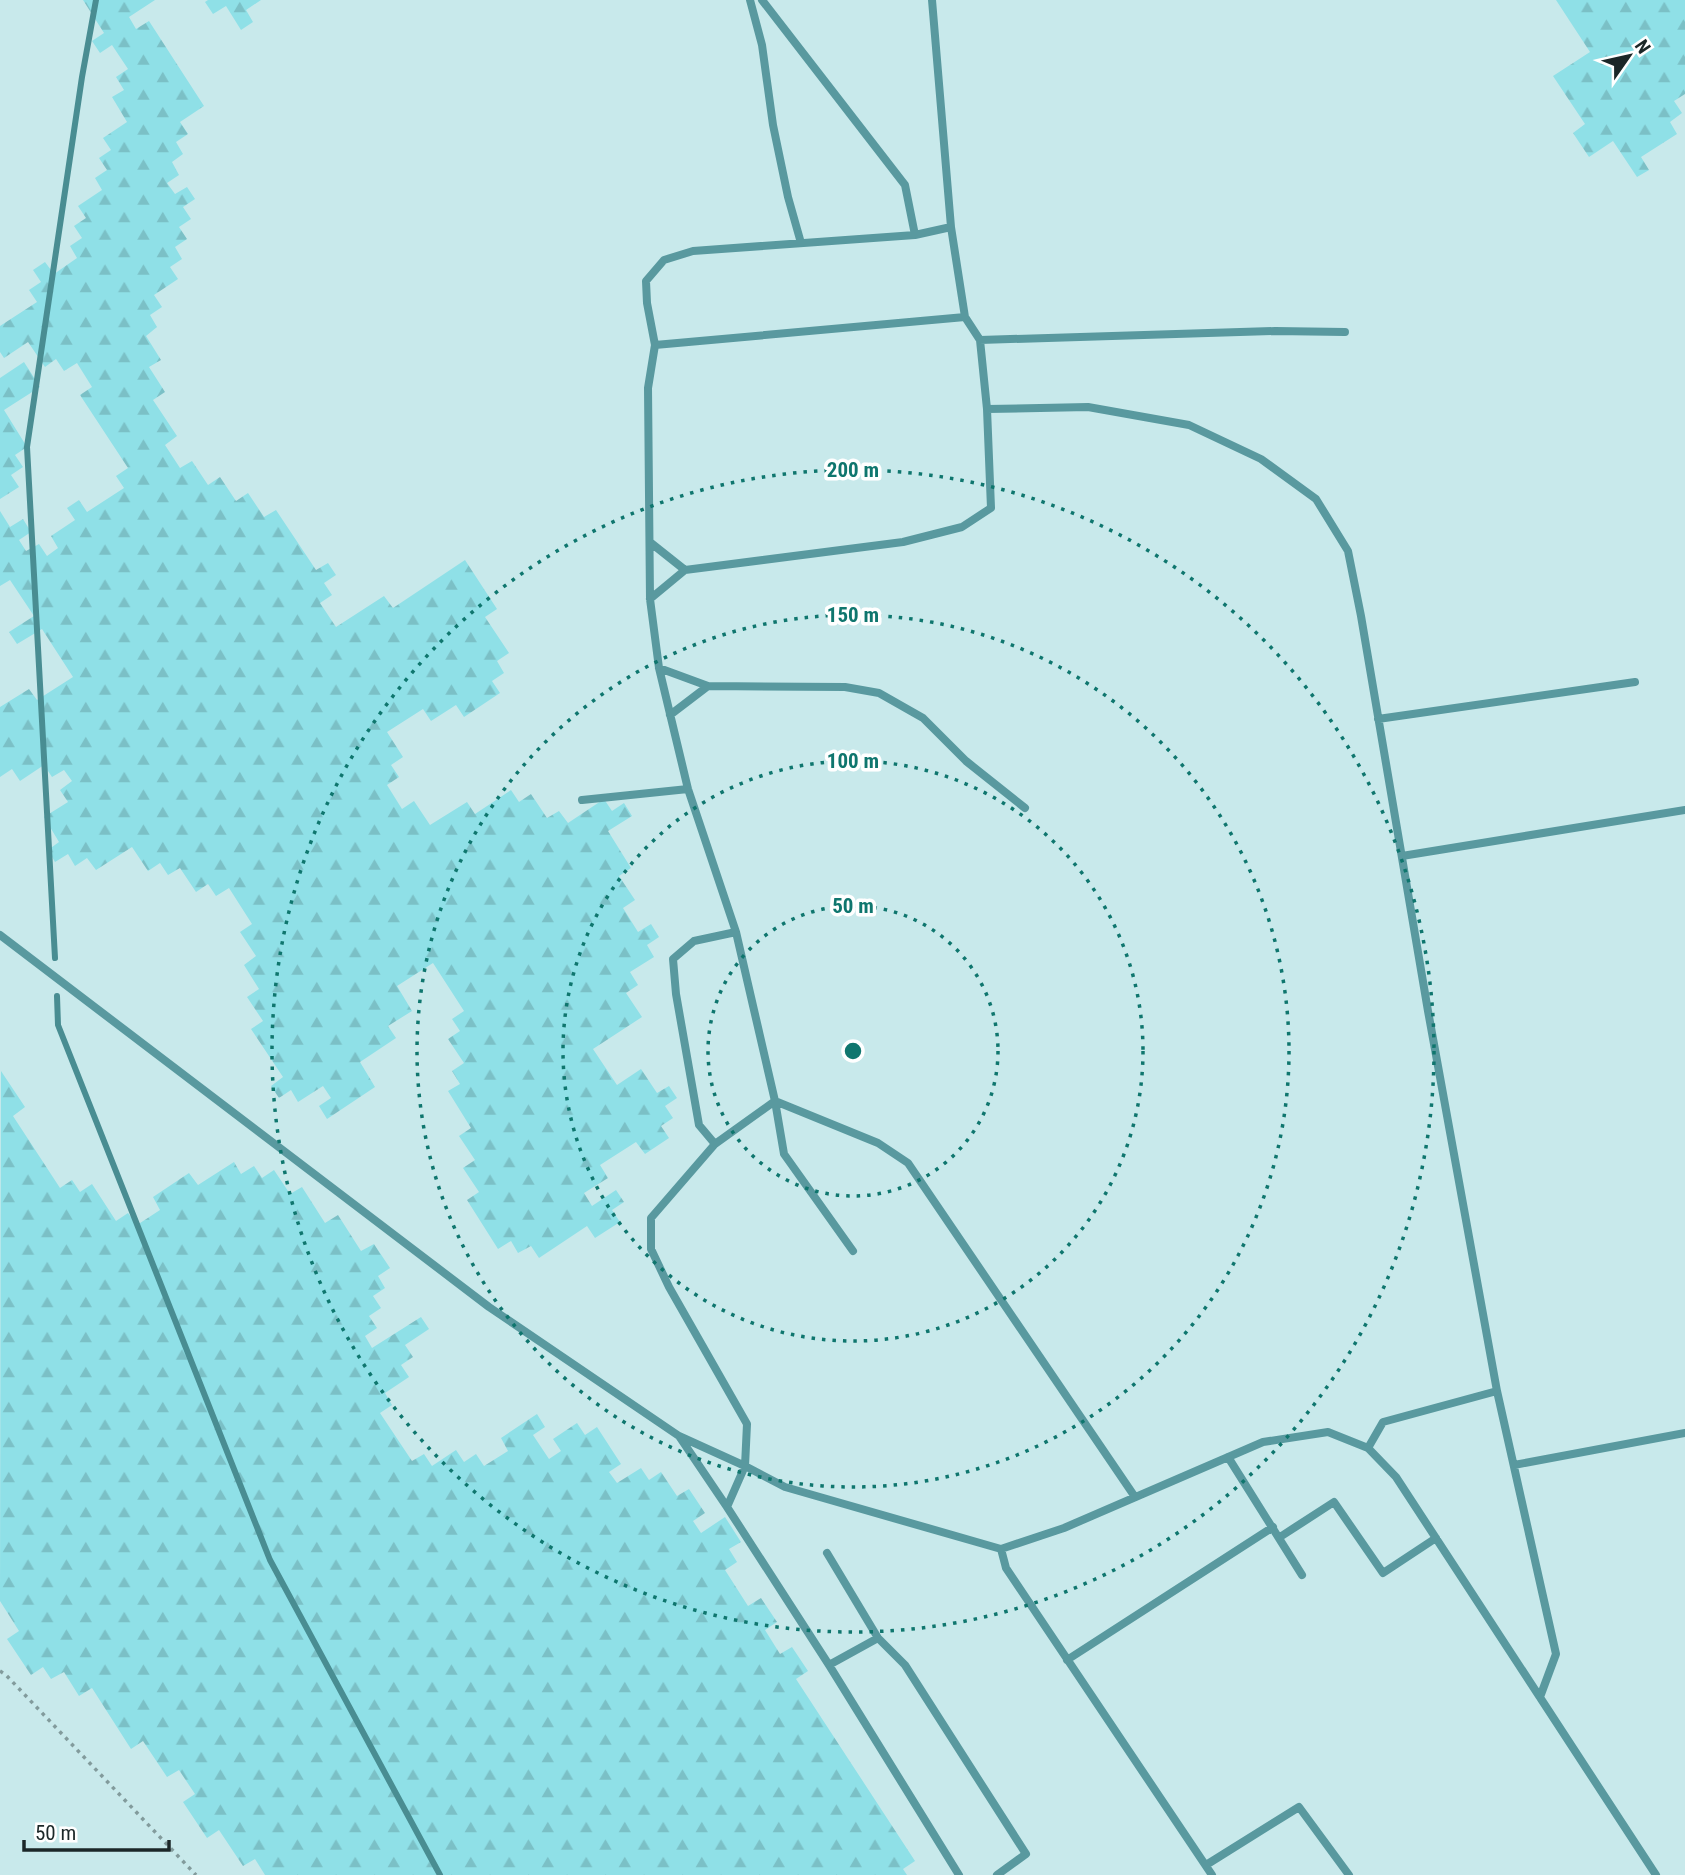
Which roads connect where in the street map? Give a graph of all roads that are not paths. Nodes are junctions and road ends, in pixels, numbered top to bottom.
1 (750, 0) edge
2 (762, 0) edge
3 (932, 0) edge
4 (951, 227) junction
5 (915, 235) junction
6 (801, 243) junction
7 (965, 317) junction
8 (1345, 332) dead end
9 (980, 340) junction
10 (655, 345) junction
11 (987, 409) junction
12 (651, 543) junction
13 (685, 570) junction
14 (650, 599) junction
15 (659, 668) junction
16 (1635, 682) dead end
17 (708, 686) junction
18 (670, 715) junction
19 (1378, 719) junction
20 (688, 789) junction
21 (582, 800) dead end
22 (1025, 808) dead end
23 (1685, 810) edge
24 (1402, 856) junction
25 (736, 932) junction
26 (0, 934) edge
27 (775, 1101) junction
28 (715, 1144) junction
29 (853, 1251) dead end
30 (1497, 1391) junction
31 (1685, 1433) edge
32 (679, 1436) junction
33 (1368, 1448) junction
34 (1228, 1457) junction
35 (1514, 1465) junction
36 (745, 1466) junction
37 (1135, 1497) junction
38 (727, 1507) junction
39 (1273, 1528) junction
40 (1280, 1537) junction
41 (1436, 1538) junction
42 (1001, 1549) junction
43 (827, 1553) dead end
44 (1302, 1574) dead end
45 (878, 1638) junction
46 (1067, 1660) junction
47 (829, 1665) junction
48 (1541, 1697) junction
49 (1206, 1865) junction
50 (959, 1875) edge
51 (997, 1875) edge
52 (1212, 1875) edge
53 (1349, 1875) edge
54 (1656, 1875) edge

1 - 6 lane
2 - 5 lane
3 - 4 lane
4 - 5 lane
4 - 7 lane
5 - 6 lane
6 - 10 lane
7 - 9 lane
7 - 10 lane
8 - 9 lane
9 - 11 lane
10 - 12 lane
11 - 13 lane
11 - 19 lane
12 - 13 lane
12 - 14 lane
13 - 14 lane
14 - 15 lane
15 - 17 lane
15 - 18 lane
16 - 19 lane
17 - 18 lane
17 - 22 lane
18 - 20 lane
19 - 24 lane
20 - 21 lane
20 - 25 lane
23 - 24 lane
24 - 30 lane
25 - 27 lane
25 - 28 lane
26 - 32 lane
27 - 28 lane
27 - 29 lane
27 - 37 lane
28 - 36 lane
30 - 33 lane
30 - 35 lane
31 - 35 lane
32 - 36 lane
32 - 38 lane
33 - 34 lane
33 - 41 lane
34 - 37 lane
34 - 39 lane
35 - 48 lane
36 - 38 lane
36 - 42 lane
37 - 42 lane
38 - 47 lane
39 - 40 lane
39 - 46 lane
40 - 41 lane
40 - 44 lane
41 - 48 lane
42 - 46 lane
43 - 45 lane
45 - 47 lane
45 - 51 lane
46 - 49 lane
47 - 50 lane
48 - 54 lane
49 - 52 lane
49 - 53 lane

